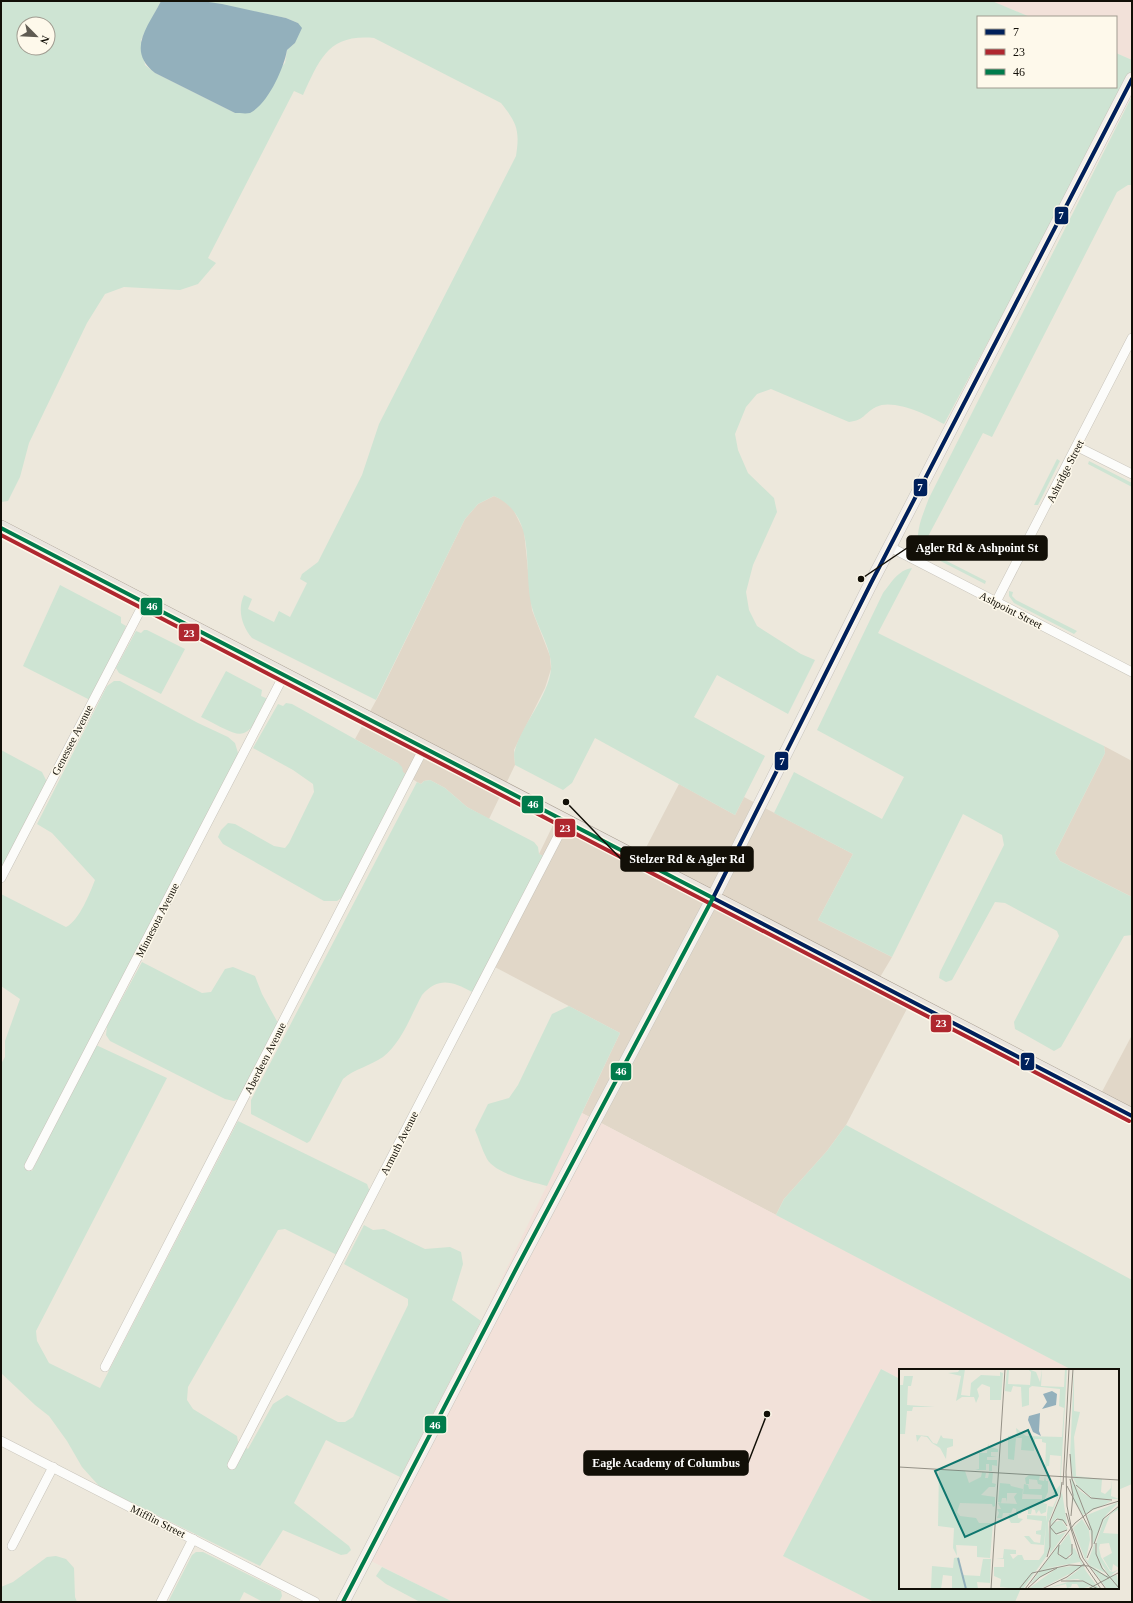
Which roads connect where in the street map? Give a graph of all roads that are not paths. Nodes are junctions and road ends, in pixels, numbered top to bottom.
1 (1132, 79) edge
2 (1132, 338) edge
3 (1078, 447) junction
4 (1132, 474) edge
5 (1, 528) edge
6 (890, 547) junction
7 (996, 602) junction
8 (144, 603) junction
9 (1132, 672) edge
10 (284, 675) junction
11 (424, 748) junction
12 (566, 821) junction
13 (1, 878) edge
14 (712, 898) junction
15 (1132, 1116) edge
16 (29, 1166) dead end
17 (105, 1367) dead end
18 (1, 1441) edge
19 (232, 1465) dead end
20 (53, 1467) junction
21 (193, 1539) junction
22 (12, 1546) dead end
23 (161, 1602) edge
24 (315, 1602) edge
25 (343, 1602) edge

1 - 6 main road
2 - 3 street, Ashridge Street
3 - 4 street
3 - 7 street, Ashridge Street
5 - 8 main road
6 - 7 street, Ashpoint Street
6 - 14 main road
7 - 9 street, Ashpoint Street
8 - 10 main road
8 - 13 street, Genessee Avenue
10 - 11 main road
10 - 16 street, Minnesota Avenue
11 - 12 main road
11 - 17 street, Aberdeen Avenue
12 - 14 main road
12 - 19 street, Armuth Avenue
14 - 15 main road
14 - 25 main road
18 - 20 street, Mifflin Street
20 - 21 street, Mifflin Street
20 - 22 street
21 - 23 street
21 - 24 street, Mifflin Street

